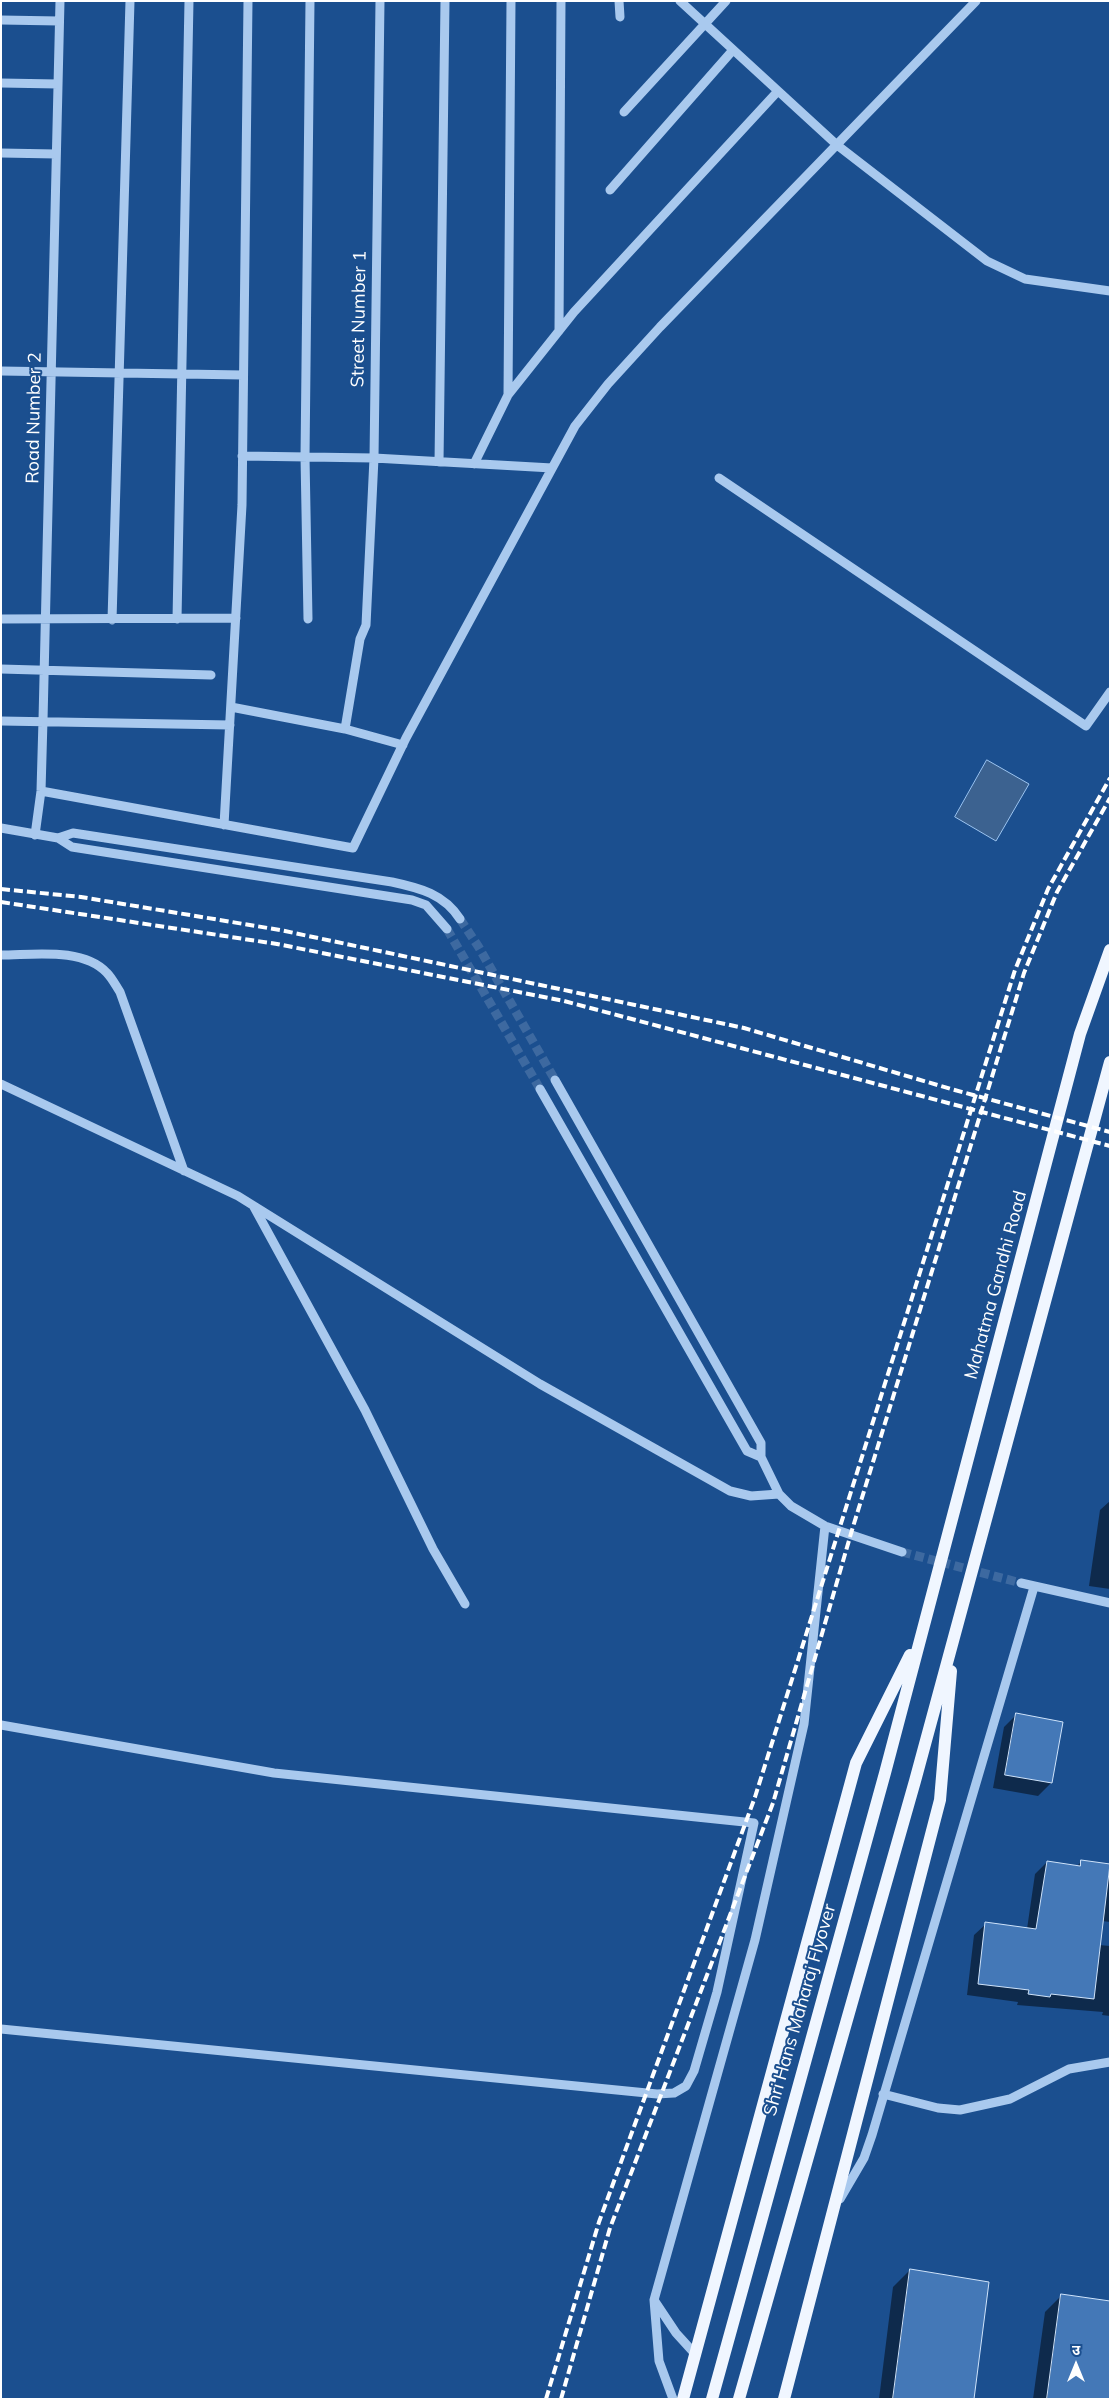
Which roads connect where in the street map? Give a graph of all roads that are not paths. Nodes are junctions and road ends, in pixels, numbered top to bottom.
1 (60, 1) edge
2 (130, 1) edge
3 (189, 1) edge
4 (248, 1) edge
5 (310, 1) edge
6 (380, 1) edge
7 (445, 1) edge
8 (511, 1) edge
9 (561, 1) edge
10 (619, 1) edge
11 (680, 1) edge
12 (726, 1) edge
13 (976, 1) edge
14 (620, 17) dead end
15 (1, 20) edge
16 (59, 21) junction
17 (706, 25) junction
18 (733, 50) junction
19 (1, 83) edge
20 (58, 84) junction
21 (778, 91) junction
22 (624, 112) dead end
23 (837, 145) junction
24 (1, 152) edge
25 (56, 154) junction
26 (610, 190) dead end
27 (1110, 291) edge
28 (559, 331) junction
29 (1, 371) edge
30 (51, 372) junction
31 (119, 373) junction
32 (182, 374) junction
33 (243, 375) junction
34 (508, 395) junction
35 (242, 456) junction
36 (305, 457) junction
37 (374, 458) junction
38 (439, 462) junction
39 (474, 464) junction
40 (552, 468) junction
41 (719, 478) dead end
42 (236, 618) junction
43 (1, 619) edge
44 (177, 619) junction
45 (308, 619) dead end
46 (46, 620) junction
47 (112, 620) junction
48 (1, 669) edge
49 (44, 670) junction
50 (211, 675) dead end
51 (1110, 692) edge
52 (231, 707) junction
53 (43, 720) junction
54 (1, 721) edge
55 (230, 725) junction
56 (345, 729) junction
57 (402, 745) junction
58 (41, 791) junction
59 (224, 825) junction
60 (1, 828) edge
61 (35, 835) junction
62 (58, 838) junction
63 (460, 919) tunnel mouth
64 (447, 929) tunnel mouth
65 (1110, 950) edge
66 (1, 955) edge
67 (1110, 1062) edge
68 (554, 1080) tunnel mouth
69 (1, 1084) edge
70 (540, 1089) tunnel mouth
71 (184, 1171) junction
72 (253, 1206) junction
73 (761, 1457) junction
74 (779, 1494) junction
75 (825, 1526) junction
76 (902, 1552) tunnel mouth
77 (1021, 1583) tunnel mouth
78 (1034, 1587) junction
79 (1110, 1603) edge
80 (465, 1604) dead end
81 (922, 1631) junction
82 (954, 1636) junction
83 (1, 1725) edge
84 (1, 2029) edge
85 (1110, 2062) edge
86 (883, 2094) junction
87 (833, 2210) junction
88 (654, 2300) junction
89 (696, 2355) junction
90 (673, 2399) edge
91 (683, 2399) edge
92 (712, 2399) edge
93 (739, 2399) edge
94 (784, 2399) edge

1 - 16 street, Road Number 2
2 - 31 street
3 - 32 street
4 - 33 street
5 - 36 street
6 - 37 street, Street Number 1
7 - 38 street
8 - 34 street
9 - 28 street
10 - 14 street
11 - 17 street
12 - 17 street
13 - 23 street
15 - 16 street
16 - 20 street, Road Number 2
17 - 18 street
17 - 22 street
18 - 21 street
18 - 26 street
19 - 20 street
20 - 25 street, Road Number 2
21 - 23 street
21 - 28 street
23 - 27 street
23 - 40 street
24 - 25 street
25 - 30 street, Road Number 2
28 - 34 street
29 - 30 street
30 - 31 street
30 - 46 street, Road Number 2
31 - 32 street
31 - 47 street
32 - 33 street
32 - 44 street
33 - 35 street
34 - 39 street
35 - 36 street
35 - 42 street
36 - 37 street
36 - 45 street
37 - 38 street
37 - 56 street, Street Number 1
38 - 39 street
39 - 40 street
40 - 57 street
41 - 51 street
42 - 44 street
42 - 52 street
43 - 46 street
44 - 47 street
46 - 47 street
46 - 49 street, Road Number 2
48 - 49 street
49 - 50 street
49 - 53 street, Road Number 2
52 - 55 street
52 - 56 street
53 - 54 street
53 - 55 street
53 - 58 street, Road Number 2
55 - 59 street
56 - 57 street
57 - 59 street
58 - 59 street
58 - 61 street, Road Number 2
60 - 61 street
61 - 62 street
62 - 63 street
62 - 64 street
65 - 81 main road, Mahatma Gandhi Road
66 - 71 street
67 - 82 main road
68 - 73 street
69 - 71 street
70 - 73 street
71 - 72 street
72 - 74 street
72 - 80 street
73 - 74 street
74 - 75 street
75 - 76 street
75 - 88 street
77 - 78 street
78 - 79 street
78 - 86 street
81 - 89 main road
81 - 92 main road, Shri Hans Maharaj Flyover
82 - 87 main road
82 - 93 main road
83 - 84 street
85 - 86 street
86 - 87 street
87 - 94 main road
88 - 89 street
88 - 90 street
89 - 91 main road

